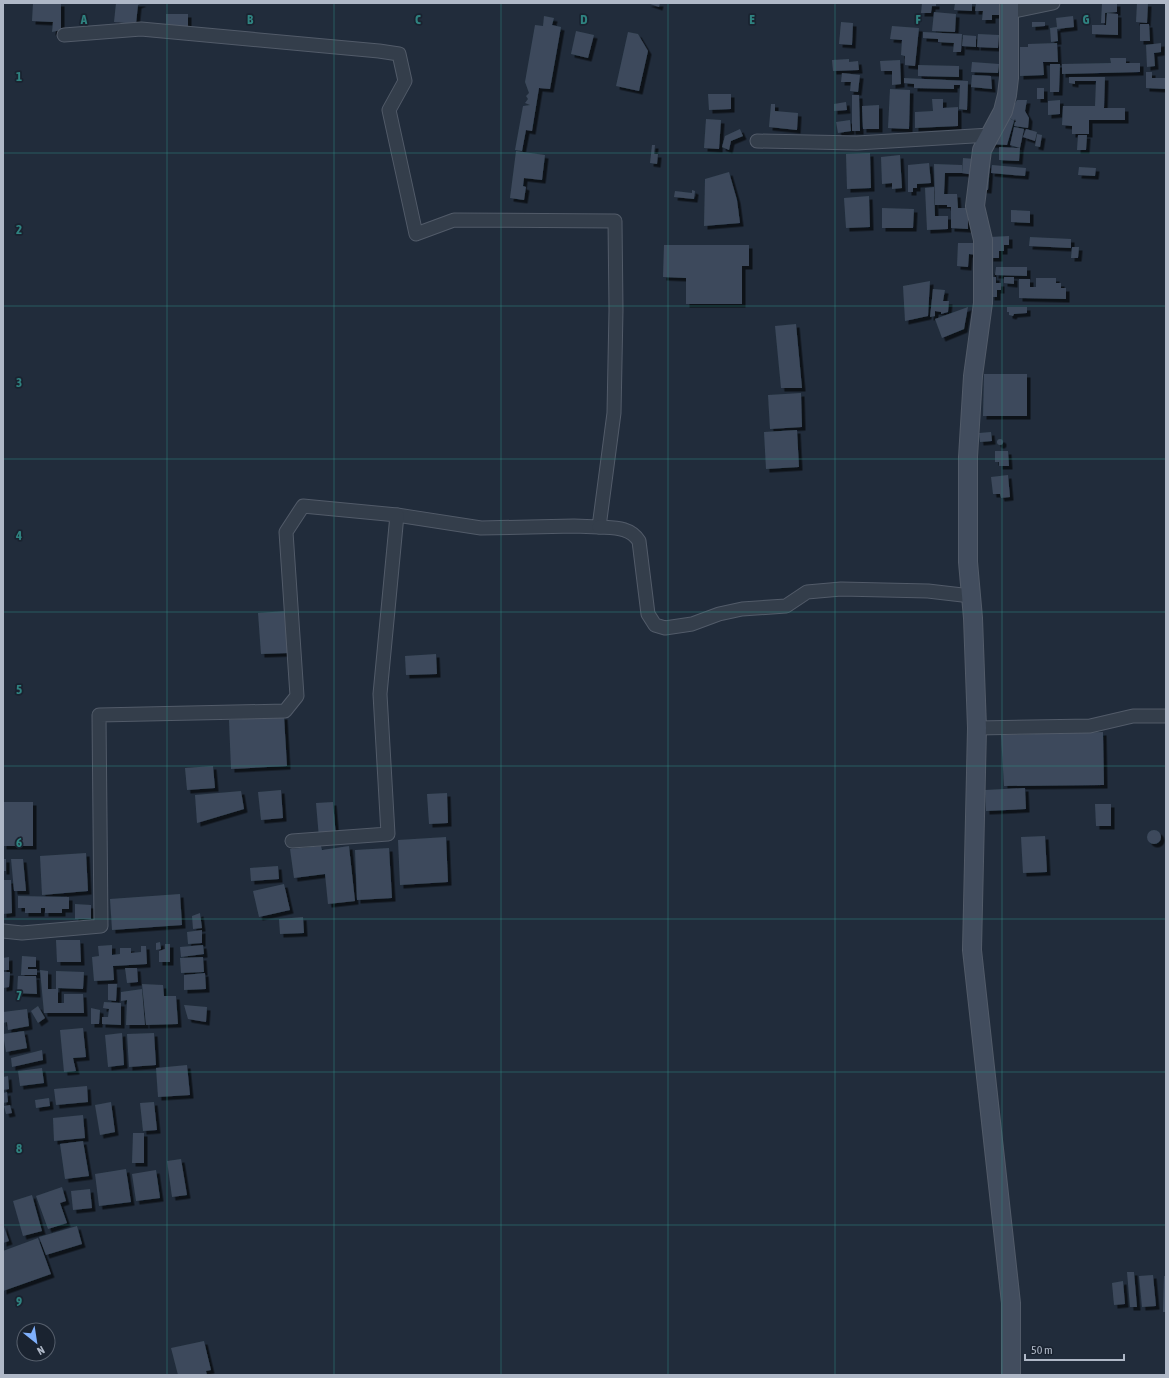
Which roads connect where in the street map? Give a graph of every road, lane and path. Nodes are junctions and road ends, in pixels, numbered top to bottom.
1 (1053, 3) edge
2 (1009, 8) edge
3 (64, 35) dead end
4 (990, 135) junction
5 (757, 141) dead end
6 (396, 515) junction
7 (599, 527) junction
8 (971, 596) junction
9 (1166, 716) edge
10 (977, 728) junction
11 (292, 841) dead end
12 (3, 931) edge
13 (1011, 1375) edge

1 - 2 street
2 - 4 street
3 - 7 street
4 - 5 street
4 - 8 street
6 - 7 street
6 - 11 street
6 - 12 street
7 - 8 street
8 - 10 street
9 - 10 street
10 - 13 street

